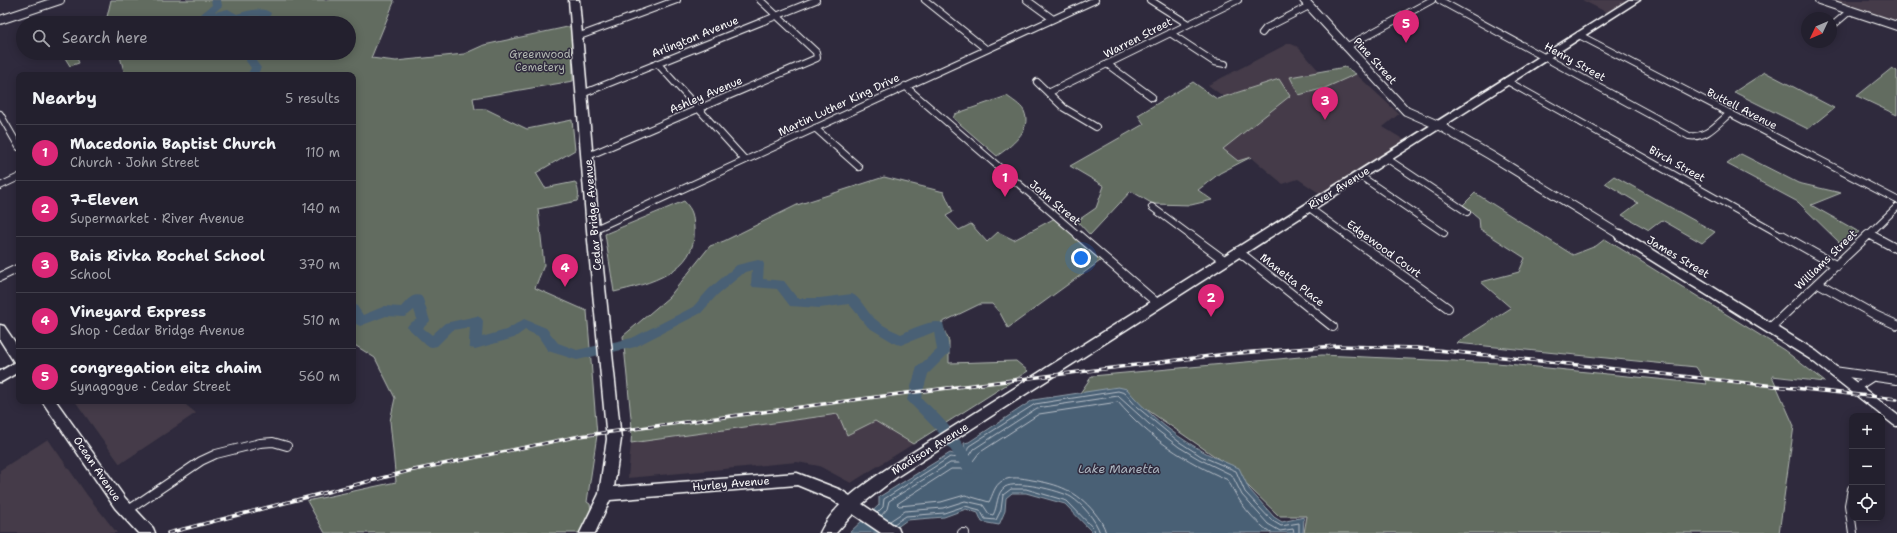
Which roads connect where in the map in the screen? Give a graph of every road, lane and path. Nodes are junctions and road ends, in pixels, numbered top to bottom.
1 (60, 0) edge
2 (574, 0) edge
3 (677, 0) edge
4 (760, 0) edge
5 (816, 0) edge
6 (925, 0) edge
7 (1026, 0) edge
8 (1095, 0) edge
9 (1150, 0) edge
10 (1238, 0) edge
11 (1432, 0) edge
12 (1439, 0) edge
13 (1636, 0) edge
14 (1819, 0) edge
15 (1306, 3) edge
16 (1851, 10) junction
17 (777, 16) junction
18 (1053, 19) junction
19 (0, 20) edge
20 (1837, 22) edge
21 (1188, 24) junction
22 (1897, 26) edge
23 (1170, 33) junction
24 (1262, 33) dead end
25 (1579, 36) junction
26 (577, 37) junction
27 (1346, 47) junction
28 (986, 49) junction
29 (1544, 57) junction
30 (657, 63) junction
31 (1107, 64) junction
32 (1225, 64) dead end
33 (1507, 81) junction
34 (1037, 82) dead end
35 (905, 86) junction
36 (582, 94) junction
37 (1048, 94) junction
38 (1152, 97) dead end
39 (698, 109) junction
40 (0, 114) edge
41 (1729, 114) junction
42 (1438, 125) junction
43 (1096, 127) dead end
44 (815, 128) junction
45 (16, 142) edge
46 (588, 156) junction
47 (1386, 158) junction
48 (745, 160) junction
49 (858, 167) dead end
50 (1360, 175) junction
51 (16, 178) edge
52 (0, 186) edge
53 (1897, 200) edge
54 (1152, 207) dead end
55 (1308, 207) junction
56 (1897, 207) edge
57 (1467, 212) dead end
58 (593, 230) junction
59 (1444, 233) dead end
60 (1870, 234) junction
61 (1897, 249) edge
62 (1238, 251) junction
63 (1224, 260) junction
64 (1837, 266) junction
65 (16, 269) edge
66 (0, 277) edge
67 (1818, 283) junction
68 (1157, 303) junction
69 (1448, 308) dead end
70 (1897, 325) edge
71 (1333, 327) dead end
72 (1770, 328) junction
73 (0, 330) edge
74 (16, 354) edge
75 (16, 368) edge
76 (1834, 371) junction
77 (1043, 376) joint
78 (0, 377) edge
79 (1872, 377) junction
80 (1897, 380) edge
81 (1855, 388) junction
82 (52, 404) edge
83 (1897, 421) edge
84 (287, 446) dead end
85 (606, 494) junction
86 (1849, 497) edge
87 (853, 504) junction
88 (127, 511) junction
89 (1849, 514) edge
90 (1850, 521) edge
91 (148, 533) edge
92 (587, 533) edge
93 (827, 533) edge
94 (893, 533) edge
95 (1853, 533) edge

1 - 19 street
2 - 26 main road, Cedar Bridge Avenue
3 - 26 street
4 - 17 street
5 - 17 street, Arlington Avenue
6 - 28 street
7 - 18 street
8 - 18 street, Martin Luther King Drive
9 - 21 street
10 - 21 street, Warren Street
11 - 27 street
12 - 29 street, Henry Street
13 - 25 main road, River Avenue
14 - 16 street
15 - 24 street
15 - 27 street, Pine Street
16 - 20 street
16 - 22 street
17 - 30 street, Arlington Avenue
17 - 39 street, Ashley Avenue
18 - 28 street, Martin Luther King Drive
21 - 23 street, Warren Street
23 - 31 street, Warren Street
23 - 32 street
25 - 29 main road, River Avenue
25 - 41 street, Buttell Avenue
26 - 36 main road, Cedar Bridge Avenue
27 - 42 street, Pine Street
28 - 35 street, Martin Luther King Drive
29 - 33 main road, River Avenue
29 - 41 street, Henry Street
30 - 36 street, Arlington Avenue
30 - 39 street
31 - 37 street, Warren Street
31 - 38 street
33 - 42 main road, River Avenue
33 - 64 street, Birch Street
34 - 37 street
35 - 44 street, Martin Luther King Drive
35 - 68 street, John Street
36 - 46 main road, Cedar Bridge Avenue
37 - 43 street
39 - 46 street, Ashley Avenue
39 - 48 street
40 - 45 street
41 - 53 street, Buttell Avenue
42 - 47 main road, River Avenue
42 - 72 street, James Street
44 - 48 street, Martin Luther King Drive
44 - 49 street
46 - 58 main road, Cedar Bridge Avenue
47 - 50 main road, River Avenue
47 - 57 street
48 - 58 street, Martin Luther King Drive
50 - 55 main road, River Avenue
50 - 59 street
51 - 52 street
54 - 63 street
55 - 62 main road, River Avenue
55 - 69 street, Edgewood Court
56 - 60 street, Williams Street
58 - 85 main road, Cedar Bridge Avenue
60 - 61 street
60 - 64 street, Williams Street
62 - 63 main road, River Avenue
62 - 71 street, Manetta Place
63 - 68 main road, River Avenue
64 - 67 street, Williams Street
65 - 66 street
67 - 70 street
67 - 72 street, Williams Street
68 - 77 main road, River Avenue
72 - 76 street, James Street
73 - 74 main road
75 - 78 street
76 - 79 street
76 - 81 street, James Street
77 - 87 main road, Madison Avenue
79 - 80 street
79 - 81 street
81 - 83 street, James Street
82 - 88 main road, Ocean Avenue
84 - 88 street
85 - 87 main road, Hurley Avenue
85 - 92 main road, Cedar Bridge Avenue
86 - 89 street
87 - 93 main road, Madison Avenue
87 - 94 main road, Hurley Avenue
88 - 91 main road, Ocean Avenue
90 - 95 street

